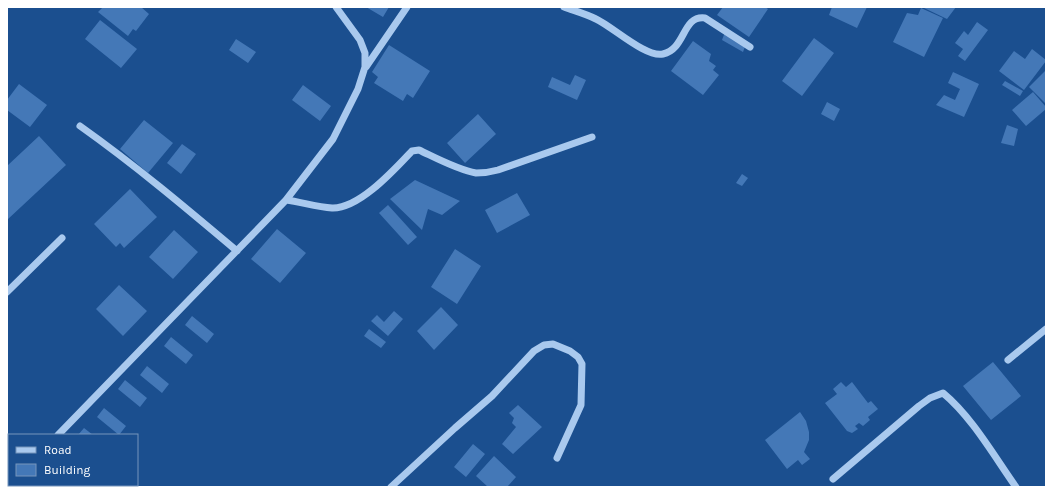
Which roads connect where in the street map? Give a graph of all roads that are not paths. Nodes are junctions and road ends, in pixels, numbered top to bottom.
1 (336, 7) edge
2 (407, 7) edge
3 (564, 7) edge
4 (750, 47) dead end
5 (365, 67) junction
6 (80, 126) dead end
7 (592, 137) dead end
8 (286, 200) junction
9 (62, 238) dead end
10 (237, 251) junction
11 (7, 292) edge
12 (1046, 329) edge
13 (1008, 360) dead end
14 (59, 434) edge
15 (557, 458) dead end
16 (833, 479) dead end
17 (391, 487) edge
18 (1016, 487) edge

1 - 5 street
2 - 5 street
3 - 4 street
5 - 8 street
6 - 10 street
7 - 8 street
8 - 10 street
9 - 11 street
10 - 14 street
12 - 13 street
15 - 17 street
16 - 18 street

